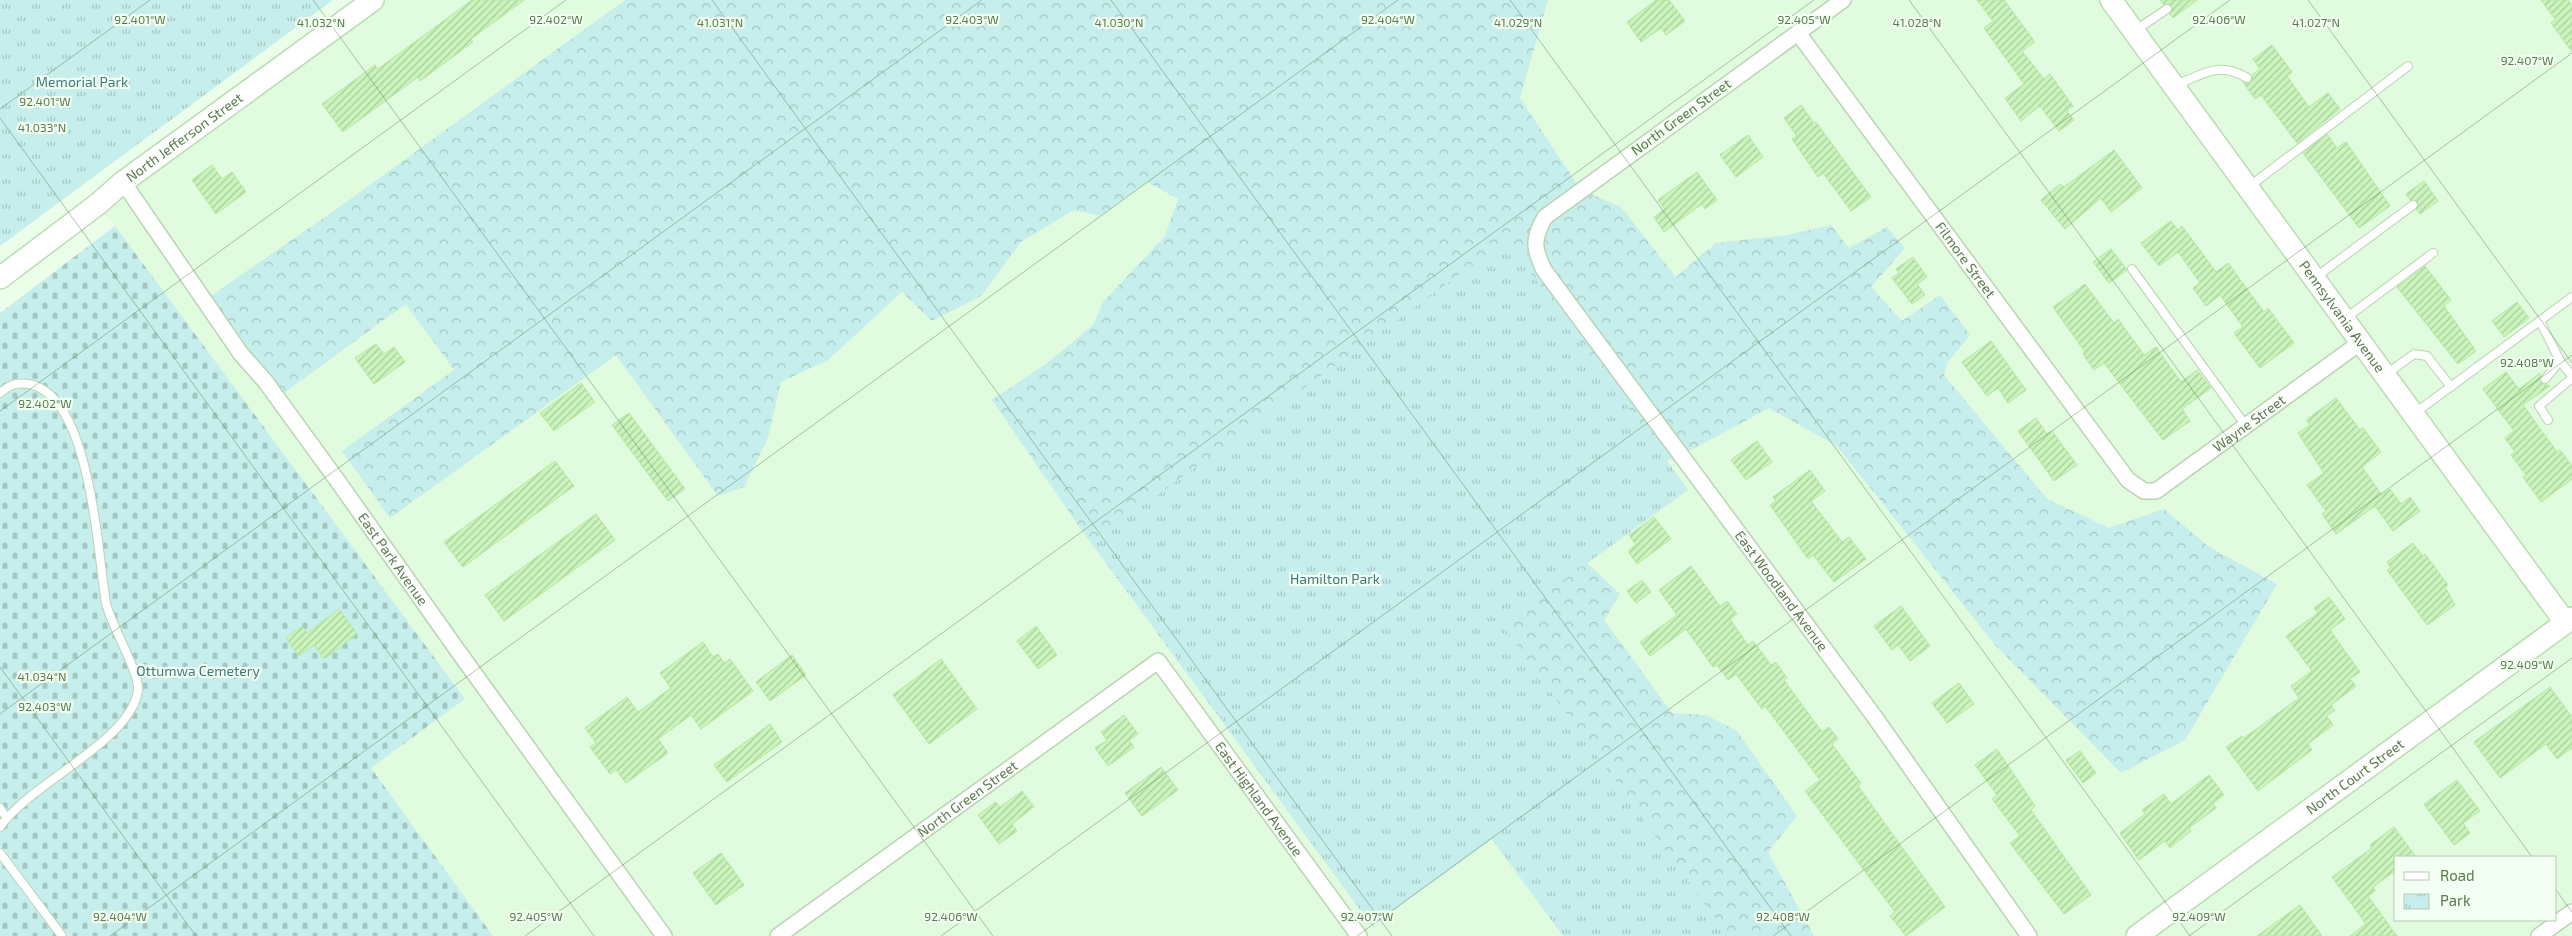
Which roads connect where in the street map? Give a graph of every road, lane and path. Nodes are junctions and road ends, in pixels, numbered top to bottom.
1 (373, 0) edge
2 (1843, 0) edge
3 (2112, 0) edge
4 (2167, 9) dead end
5 (2134, 32) junction
6 (1798, 33) junction
7 (2408, 66) dead end
8 (2247, 78) dead end
9 (2174, 86) junction
10 (123, 182) junction
11 (2248, 187) junction
12 (2413, 204) dead end
13 (1535, 246) joint
14 (2433, 254) dead end
15 (2132, 269) dead end
16 (0, 278) edge
17 (2314, 278) junction
18 (2572, 298) edge
19 (2344, 319) junction
20 (2540, 322) junction
21 (2361, 342) junction
22 (2560, 361) junction
23 (2385, 375) junction
24 (2572, 377) edge
25 (2545, 379) dead end
26 (2451, 387) junction
27 (0, 393) edge
28 (2414, 414) junction
29 (2548, 420) dead end
30 (2246, 426) junction
31 (2135, 485) joint
32 (2570, 625) edge
33 (1158, 662) joint
34 (0, 808) edge
35 (7, 818) junction
36 (0, 827) edge
37 (0, 853) edge
38 (2572, 912) edge
39 (62, 936) edge
40 (664, 936) edge
41 (778, 936) edge
42 (1359, 936) edge
43 (2029, 936) edge
44 (2137, 936) edge
45 (2539, 936) edge

1 - 10 main road, North Jefferson Street
2 - 6 street, North Green Street
3 - 5 main road, Pennsylvania Avenue
4 - 5 lane
5 - 9 main road, Pennsylvania Avenue
6 - 13 street, North Green Street
6 - 31 street, Filmore Street
7 - 11 lane
8 - 9 lane
9 - 11 main road, Pennsylvania Avenue
10 - 16 main road, North Jefferson Street
10 - 40 street, East Park Avenue
11 - 17 main road, Pennsylvania Avenue
12 - 17 lane
13 - 43 street, East Woodland Avenue
14 - 19 lane
15 - 30 lane
17 - 19 main road, Pennsylvania Avenue
18 - 20 lane
19 - 21 main road, Pennsylvania Avenue
20 - 22 lane
20 - 26 lane
21 - 23 main road, Pennsylvania Avenue
21 - 30 street, Wayne Street
22 - 24 lane
22 - 25 lane
23 - 26 lane
23 - 28 main road, Pennsylvania Avenue
24 - 29 lane
26 - 28 lane
27 - 35 lane
28 - 32 main road, Pennsylvania Avenue
30 - 31 street, Wayne Street
32 - 44 main road, North Court Street
33 - 41 street, North Green Street
33 - 42 street, East Highland Avenue
34 - 35 lane
35 - 36 lane
37 - 39 lane
38 - 45 street

